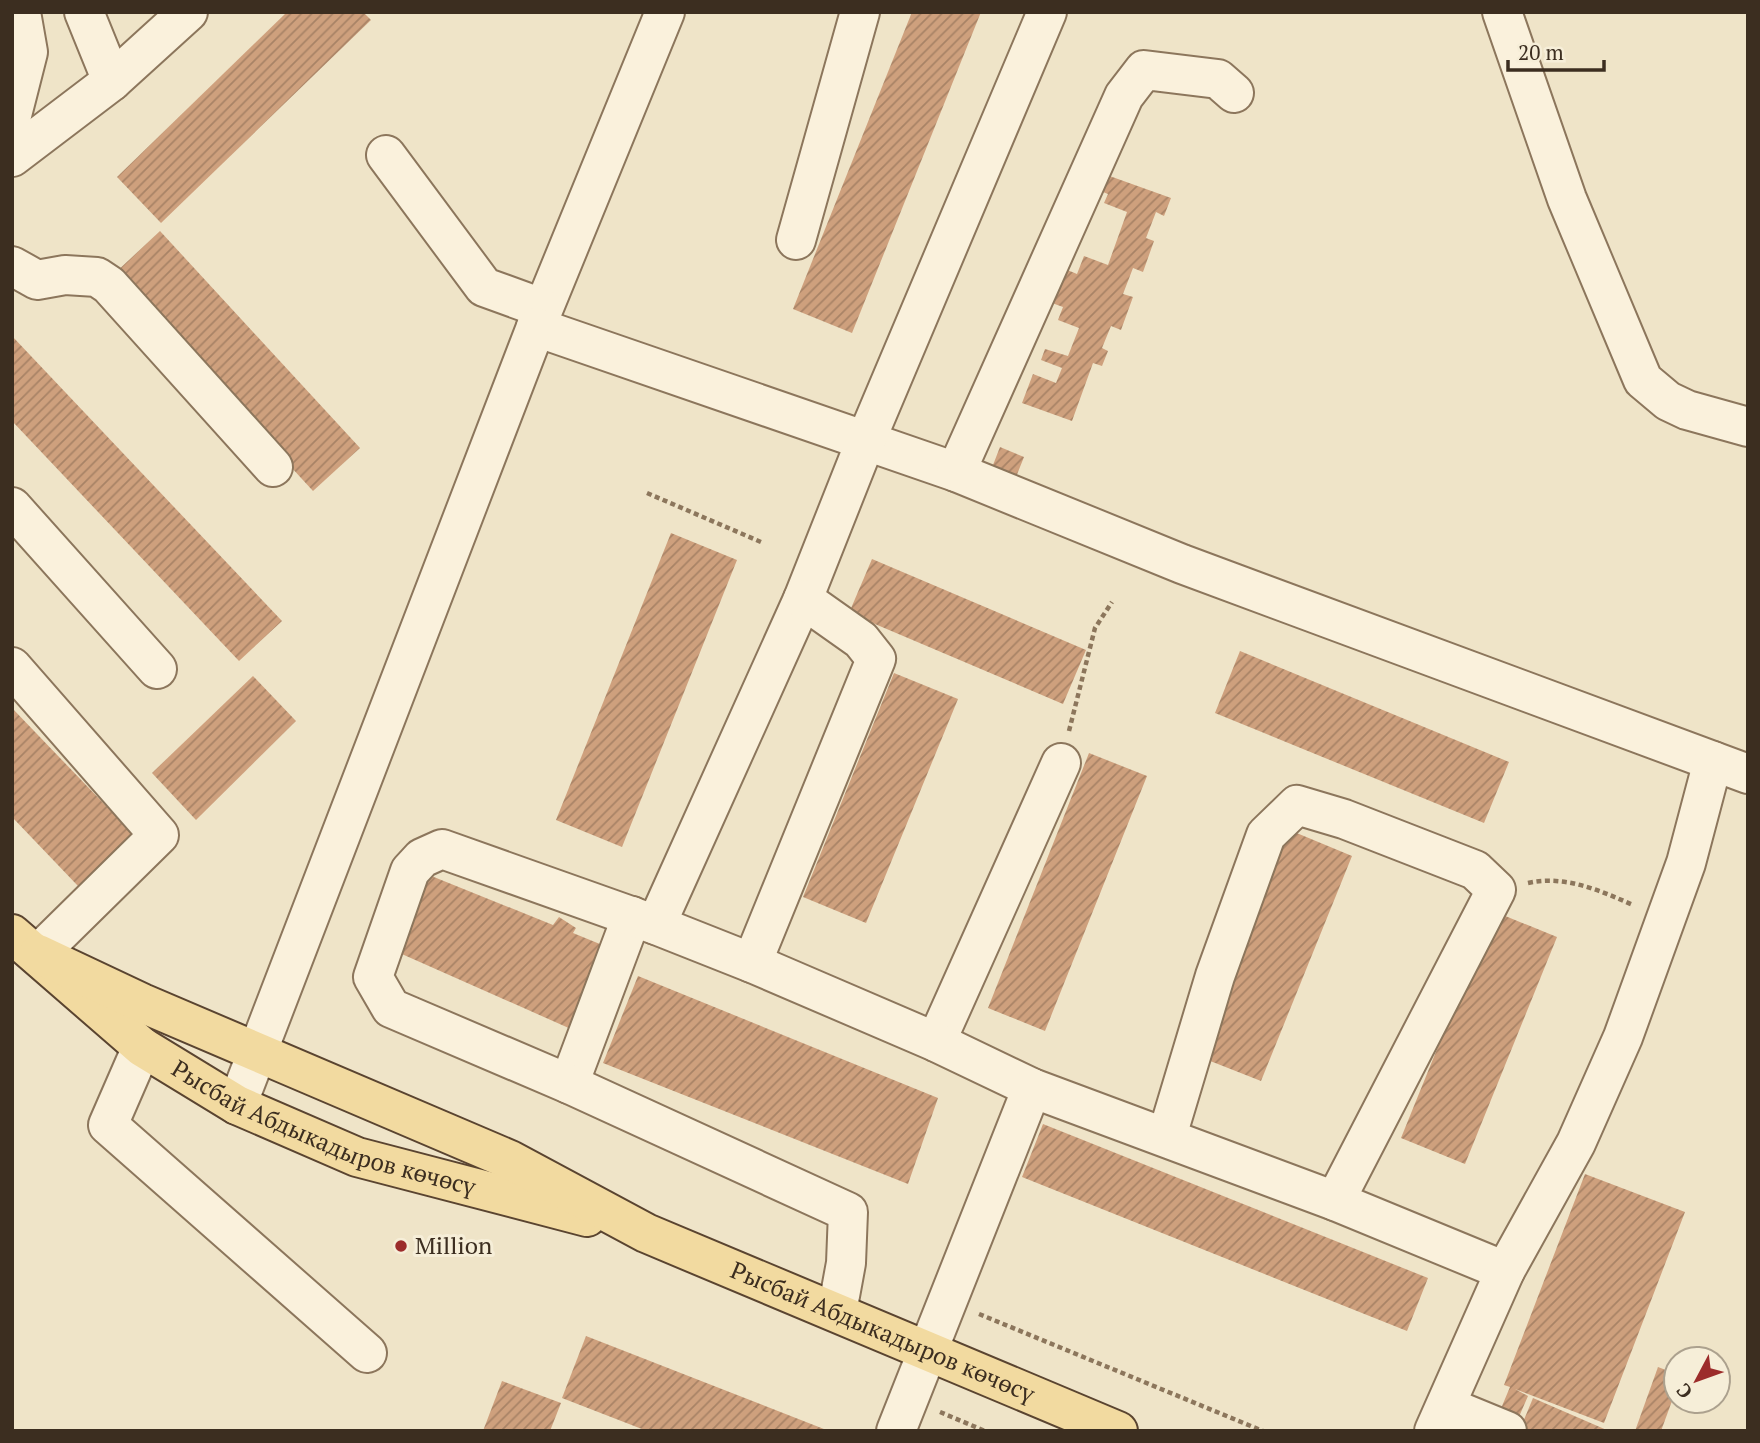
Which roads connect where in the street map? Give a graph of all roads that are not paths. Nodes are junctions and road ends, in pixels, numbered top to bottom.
1 (21, 12) edge
2 (83, 12) edge
3 (188, 12) edge
4 (665, 12) edge
5 (860, 12) edge
6 (1047, 12) edge
7 (1502, 12) edge
8 (112, 82) junction
9 (1234, 93) dead end
10 (12, 115) edge
11 (386, 155) dead end
12 (12, 157) edge
13 (796, 240) dead end
14 (12, 266) edge
15 (539, 317) junction
16 (1748, 427) edge
17 (866, 440) junction
18 (273, 467) dead end
19 (956, 472) junction
20 (12, 507) edge
21 (803, 599) junction
22 (12, 667) edge
23 (158, 668) dead end
24 (1061, 763) road end
25 (1730, 767) edge
26 (644, 920) junction
27 (25, 944) edge
28 (752, 963) junction
29 (936, 1042) junction
30 (142, 1047) junction
31 (260, 1052) junction
32 (569, 1084) junction
33 (1032, 1088) junction
34 (237, 1105) junction
35 (1167, 1136) junction
36 (1335, 1200) junction
37 (646, 1233) junction
38 (1505, 1272) junction
39 (837, 1312) junction
40 (929, 1351) junction
41 (367, 1353) dead end
42 (903, 1415) edge
43 (1440, 1419) edge
44 (1118, 1431) edge
45 (1507, 1431) edge

1 - 10 street
2 - 8 street
3 - 8 street
4 - 15 street
5 - 13 street
6 - 17 street
7 - 16 street
8 - 12 street
9 - 19 street
11 - 15 street
14 - 18 street
15 - 17 street
15 - 31 street
17 - 19 street
17 - 21 street
19 - 25 street
20 - 23 street
21 - 26 street
21 - 28 street
22 - 27 street
24 - 29 street
25 - 38 street
26 - 28 street
26 - 32 street
26 - 32 street
27 - 30 main road, Рысбай Абдыкадыров көчөсү
27 - 31 main road, Рысбай Абдыкадыров көчөсү
28 - 29 street
29 - 33 street
30 - 34 main road, Рысбай Абдыкадыров көчөсү
30 - 41 street
31 - 34 street
31 - 37 main road, Рысбай Абдыкадыров көчөсү
32 - 39 street
33 - 35 street
33 - 40 street
34 - 37 main road, Рысбай Абдыкадыров көчөсү
35 - 36 street
35 - 36 street
36 - 38 street
37 - 39 main road, Рысбай Абдыкадыров көчөсү
38 - 43 street
39 - 40 main road, Рысбай Абдыкадыров көчөсү
40 - 42 street
40 - 44 main road, Рысбай Абдыкадыров көчөсү
43 - 45 street

